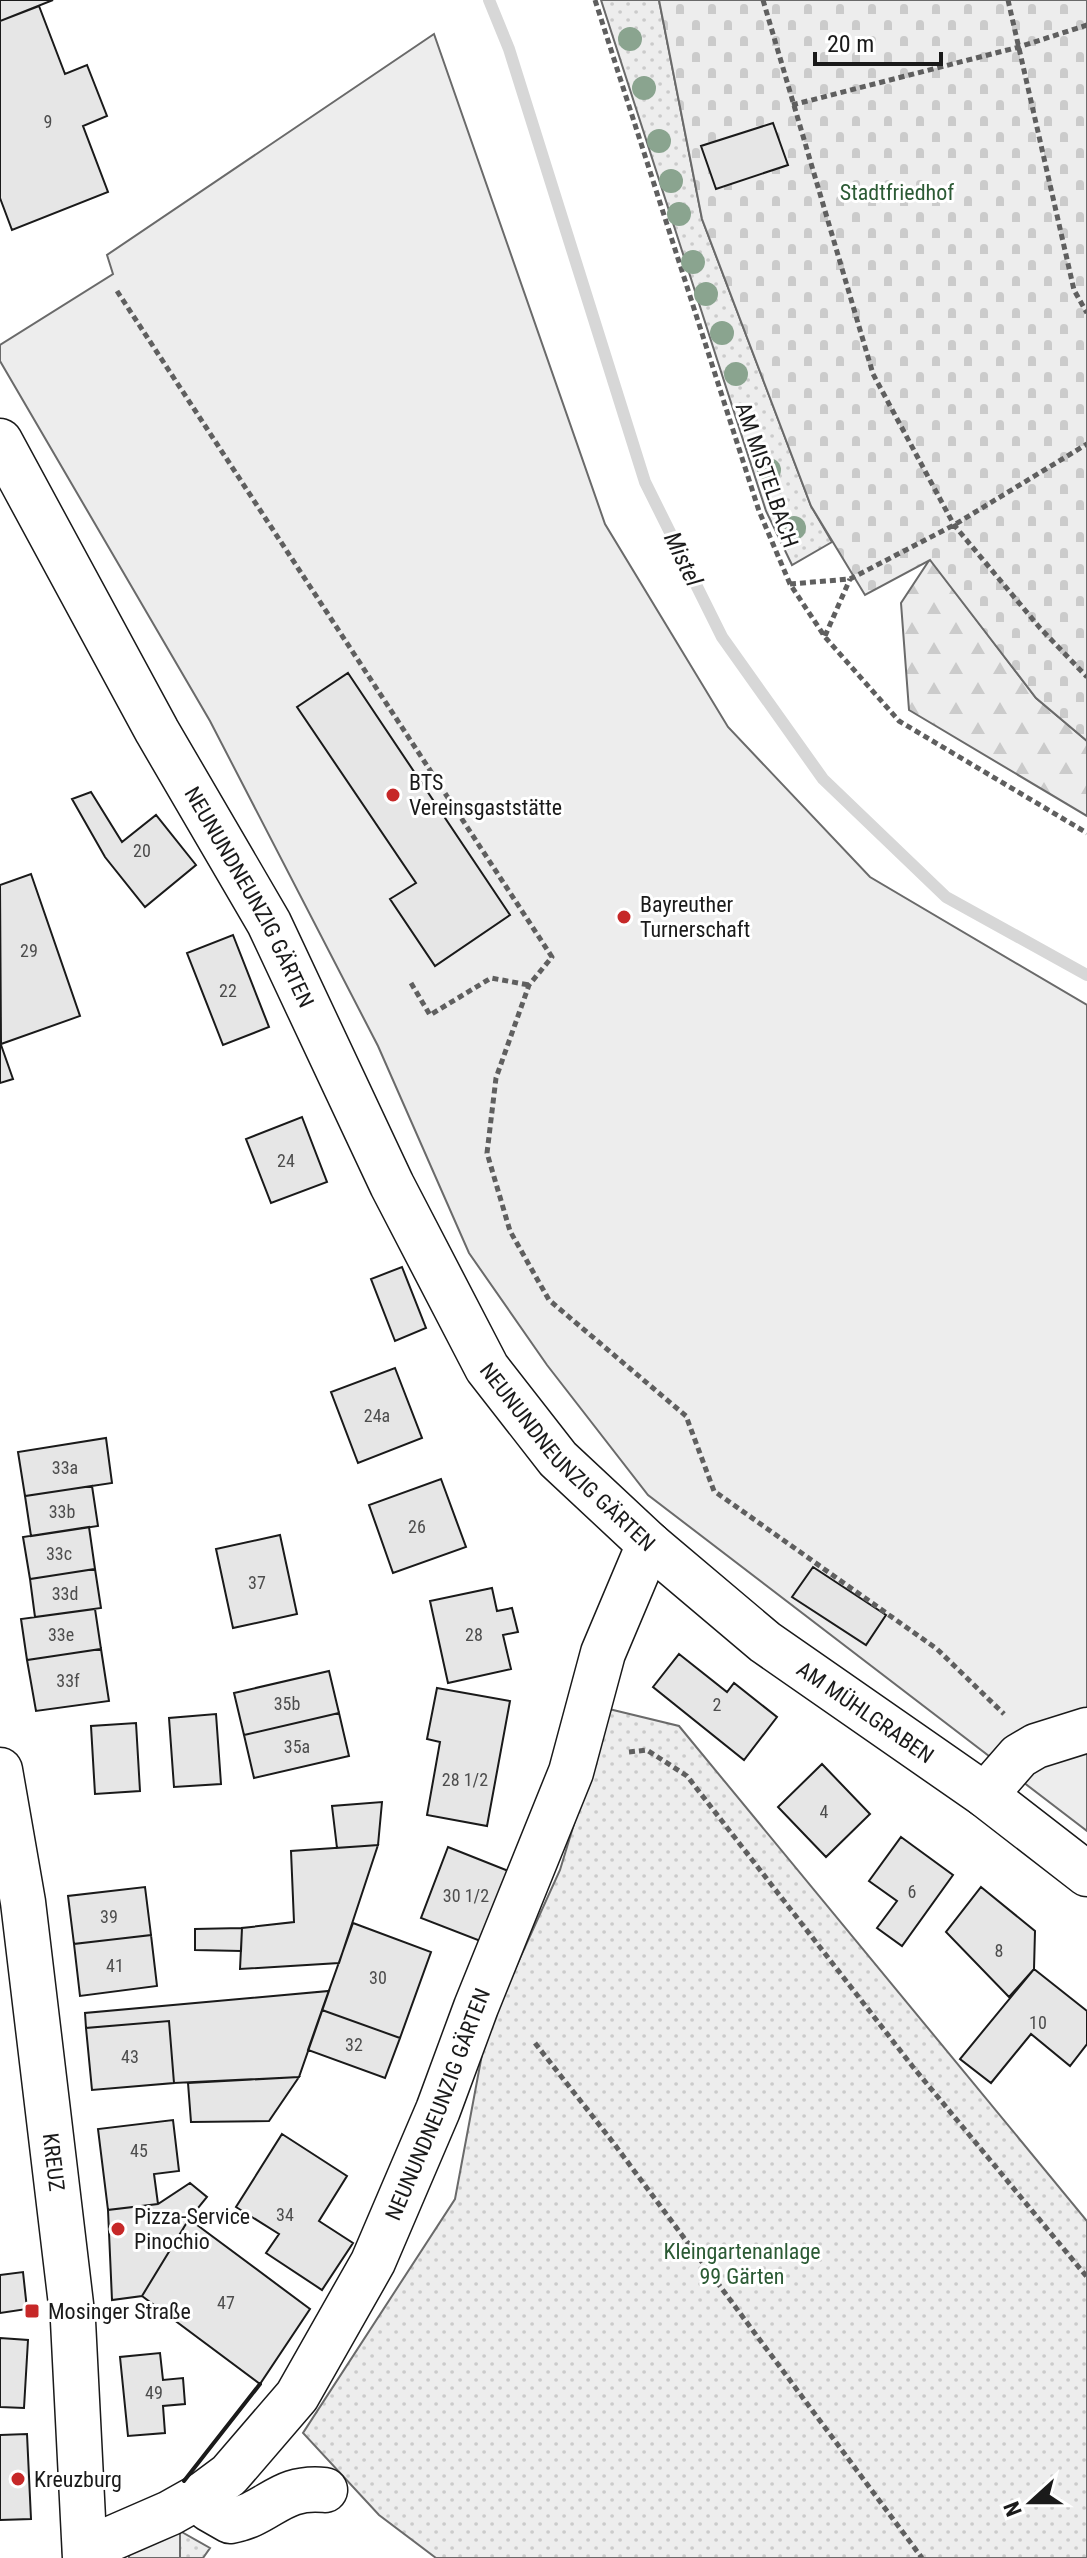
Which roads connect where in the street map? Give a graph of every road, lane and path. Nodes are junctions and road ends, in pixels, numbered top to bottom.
1 (595, 0) edge
2 (763, 0) edge
3 (1008, 0) edge
4 (1087, 25) edge
5 (1019, 47) junction
6 (792, 105) junction
7 (117, 291) dead end
8 (1087, 313) edge
9 (0, 441) edge
10 (1087, 444) edge
11 (954, 525) junction
12 (850, 579) junction
13 (790, 584) junction
14 (825, 637) junction
15 (1087, 677) edge
16 (1087, 833) edge
17 (411, 983) dead end
18 (529, 985) junction
19 (649, 1544) junction
20 (1087, 1730) edge
21 (1036, 1746) junction
22 (629, 1752) dead end
23 (0, 1770) edge
24 (985, 1795) junction
25 (1087, 1874) edge
26 (535, 2043) dead end
27 (1087, 2277) edge
28 (325, 2490) dead end
29 (202, 2495) junction
30 (85, 2554) edge
31 (922, 2558) edge

1 - 13 path, AM MISTELBACH
2 - 6 path
3 - 5 path
4 - 5 path
5 - 6 path
5 - 8 path
6 - 11 path
7 - 18 path
9 - 19 street, NEUNUNDNEUNZIG GÄRTEN
10 - 11 path
11 - 12 path
11 - 15 path
12 - 13 path
12 - 14 path
13 - 14 path, AM MISTELBACH
14 - 16 path, AM MISTELBACH
17 - 18 path
18 - 21 path
19 - 24 street, AM MÜHLGRABEN
19 - 29 street, NEUNUNDNEUNZIG GÄRTEN
20 - 21 street
21 - 24 street
22 - 27 path
23 - 30 street, KREUZ
24 - 25 street, AM MÜHLGRABEN
26 - 31 path
28 - 29 street
29 - 30 street, NEUNUNDNEUNZIG GÄRTEN

